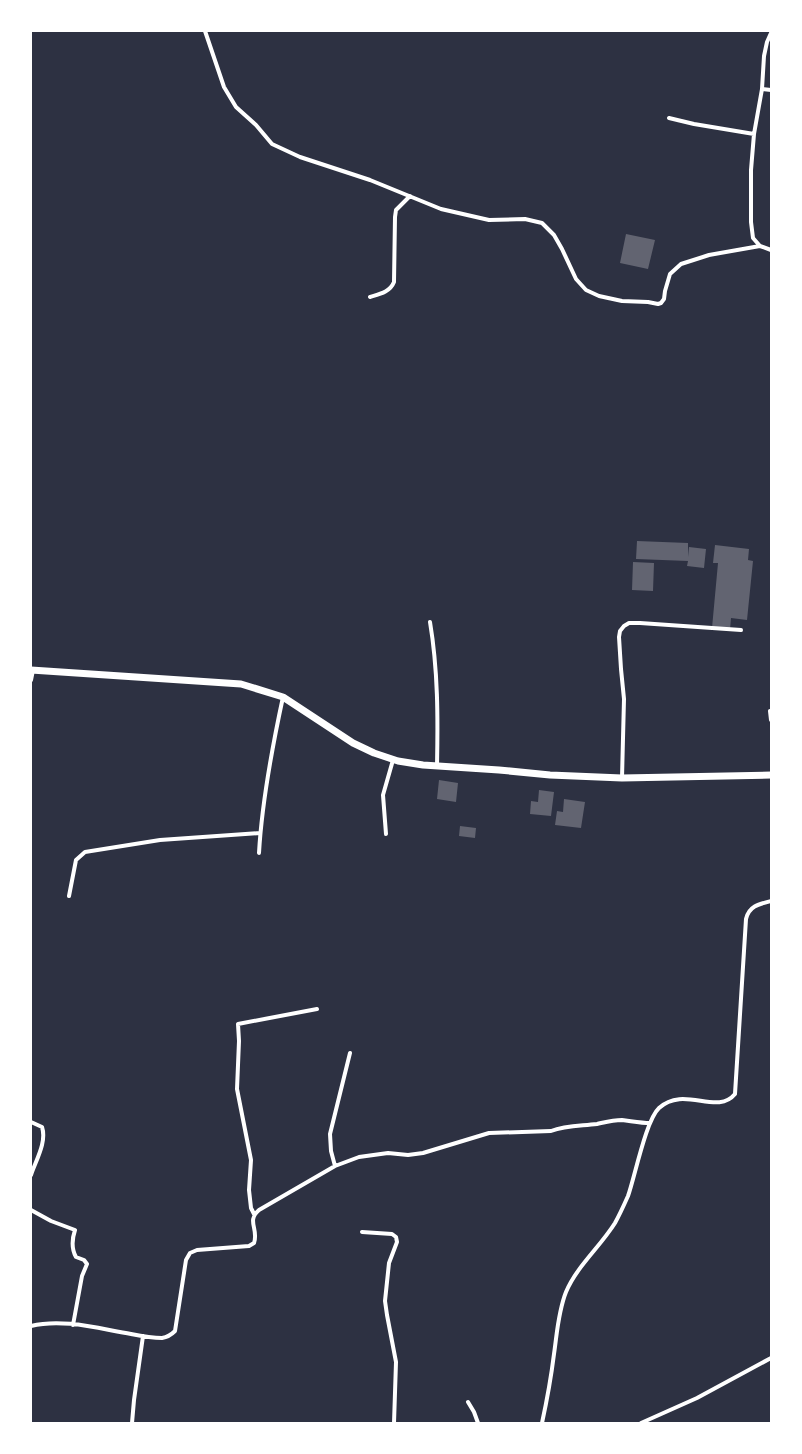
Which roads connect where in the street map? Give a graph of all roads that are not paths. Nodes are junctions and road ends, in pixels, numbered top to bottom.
1 (205, 31) edge
2 (771, 33) edge
3 (762, 89) junction
4 (771, 90) edge
5 (669, 118) dead end
6 (754, 134) junction
7 (410, 196) junction
8 (760, 246) junction
9 (771, 250) edge
10 (370, 297) dead end
11 (430, 622) dead end
12 (741, 630) dead end
13 (32, 670) edge
14 (31, 680) edge
15 (283, 697) junction
16 (770, 711) edge
17 (771, 720) edge
18 (393, 760) junction
19 (437, 766) junction
20 (771, 775) edge
21 (622, 778) junction
22 (260, 833) junction
23 (386, 834) dead end
24 (259, 853) dead end
25 (69, 896) dead end
26 (771, 901) edge
27 (317, 1008) dead end
28 (350, 1053) dead end
29 (31, 1122) edge
30 (650, 1123) junction
31 (335, 1166) junction
32 (31, 1175) edge
33 (31, 1210) edge
34 (254, 1214) junction
35 (362, 1232) dead end
36 (73, 1325) junction
37 (31, 1326) edge
38 (143, 1336) junction
39 (771, 1358) edge
40 (468, 1402) dead end
41 (132, 1423) edge
42 (394, 1423) edge
43 (478, 1423) edge
44 (542, 1423) edge
45 (641, 1423) edge

1 - 7 street
2 - 3 street
3 - 4 street
3 - 6 street
5 - 6 street
6 - 8 street
7 - 8 street
7 - 10 street
8 - 9 street
11 - 19 street
12 - 21 street
13 - 14 street
13 - 15 street
15 - 18 street
15 - 22 street
16 - 17 street
18 - 19 street
18 - 23 street
19 - 21 street
20 - 21 street
22 - 24 street
22 - 25 street
26 - 30 street
27 - 34 street
28 - 31 street
29 - 32 street
30 - 31 street
30 - 44 street
31 - 34 street
33 - 36 street
34 - 38 street
35 - 42 street
36 - 37 street
36 - 38 street
38 - 41 street
39 - 45 street
40 - 43 street

